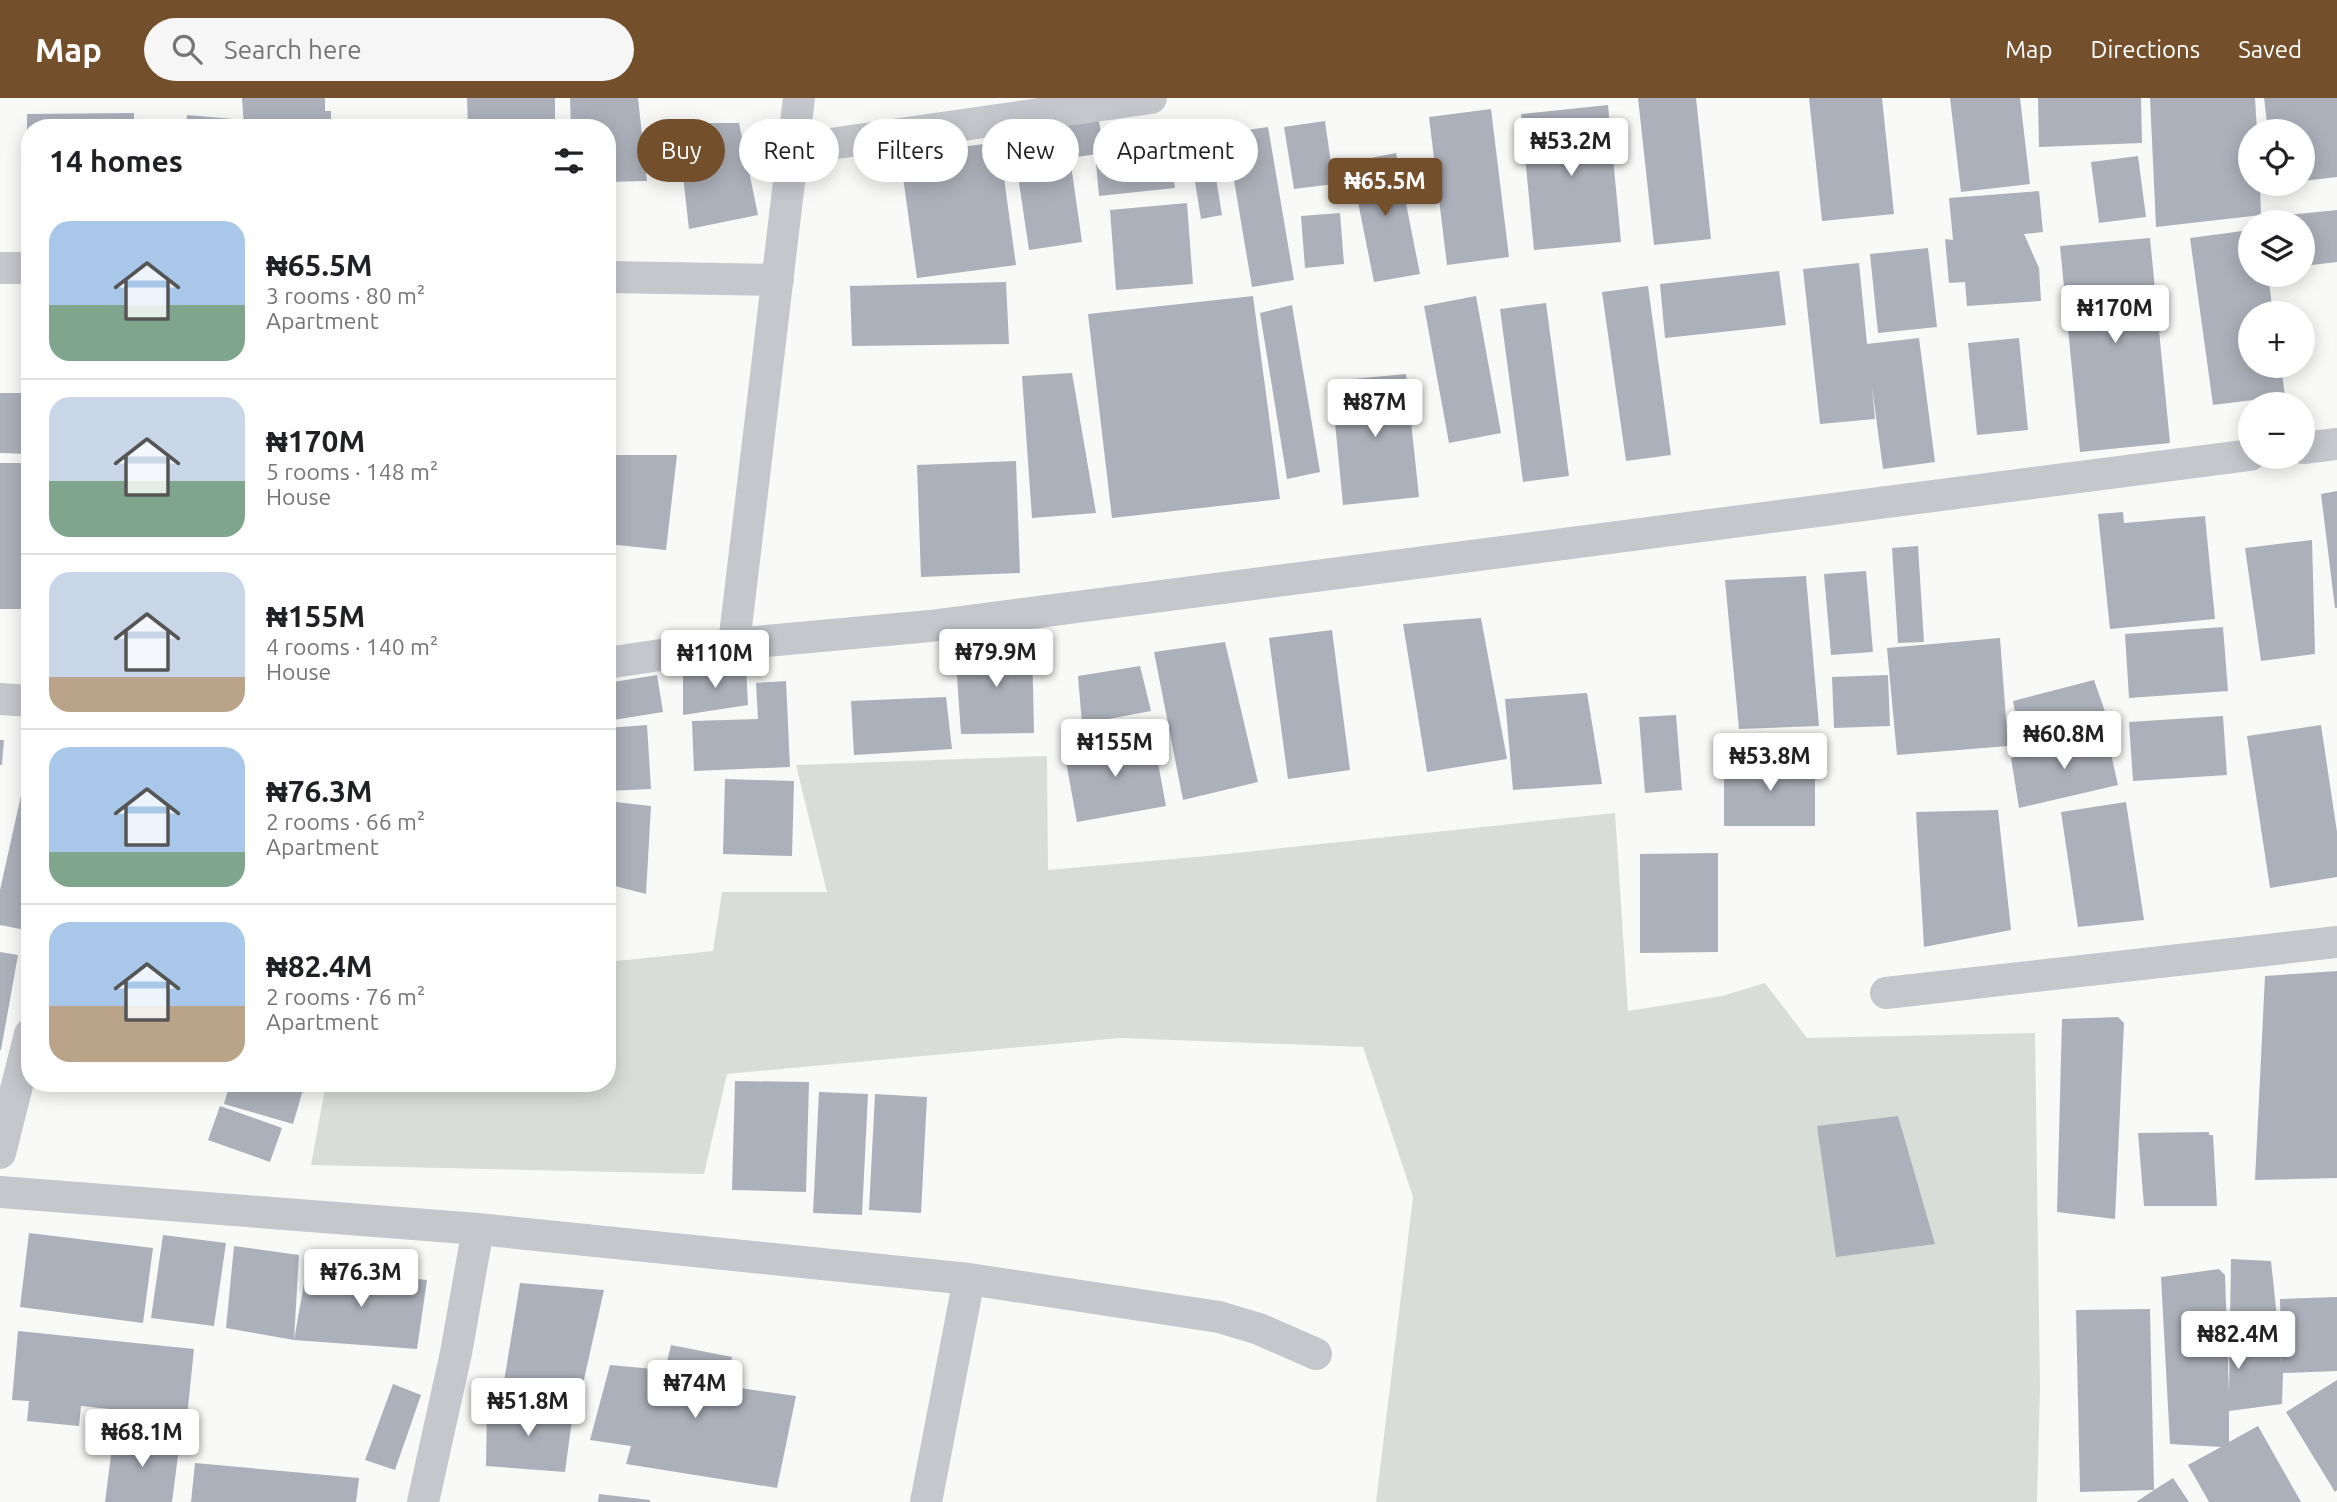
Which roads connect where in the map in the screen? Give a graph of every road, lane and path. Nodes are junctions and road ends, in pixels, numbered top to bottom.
1 (799, 98) edge
2 (1151, 98) edge
3 (797, 119) edge
4 (839, 143) edge
5 (791, 182) edge
6 (0, 268) edge
7 (21, 268) edge
8 (616, 277) edge
9 (778, 280) junction
10 (2337, 444) edge
11 (2315, 447) edge
12 (2238, 457) edge
13 (734, 643) junction
14 (616, 662) edge
15 (0, 699) edge
16 (21, 700) edge
17 (2337, 942) edge
18 (1886, 993) dead end
19 (21, 1070) edge
20 (0, 1153) edge
21 (0, 1192) edge
22 (478, 1230) junction
23 (969, 1279) junction
24 (1316, 1354) dead end
25 (423, 1502) edge
26 (926, 1502) edge

1 - 3 street
2 - 4 street
5 - 9 street
6 - 7 street
8 - 9 street
9 - 13 street
10 - 11 street
12 - 13 street
13 - 14 street
15 - 16 street
17 - 18 street
19 - 20 street
21 - 22 street
22 - 23 street
22 - 25 street
23 - 24 street
23 - 26 street

